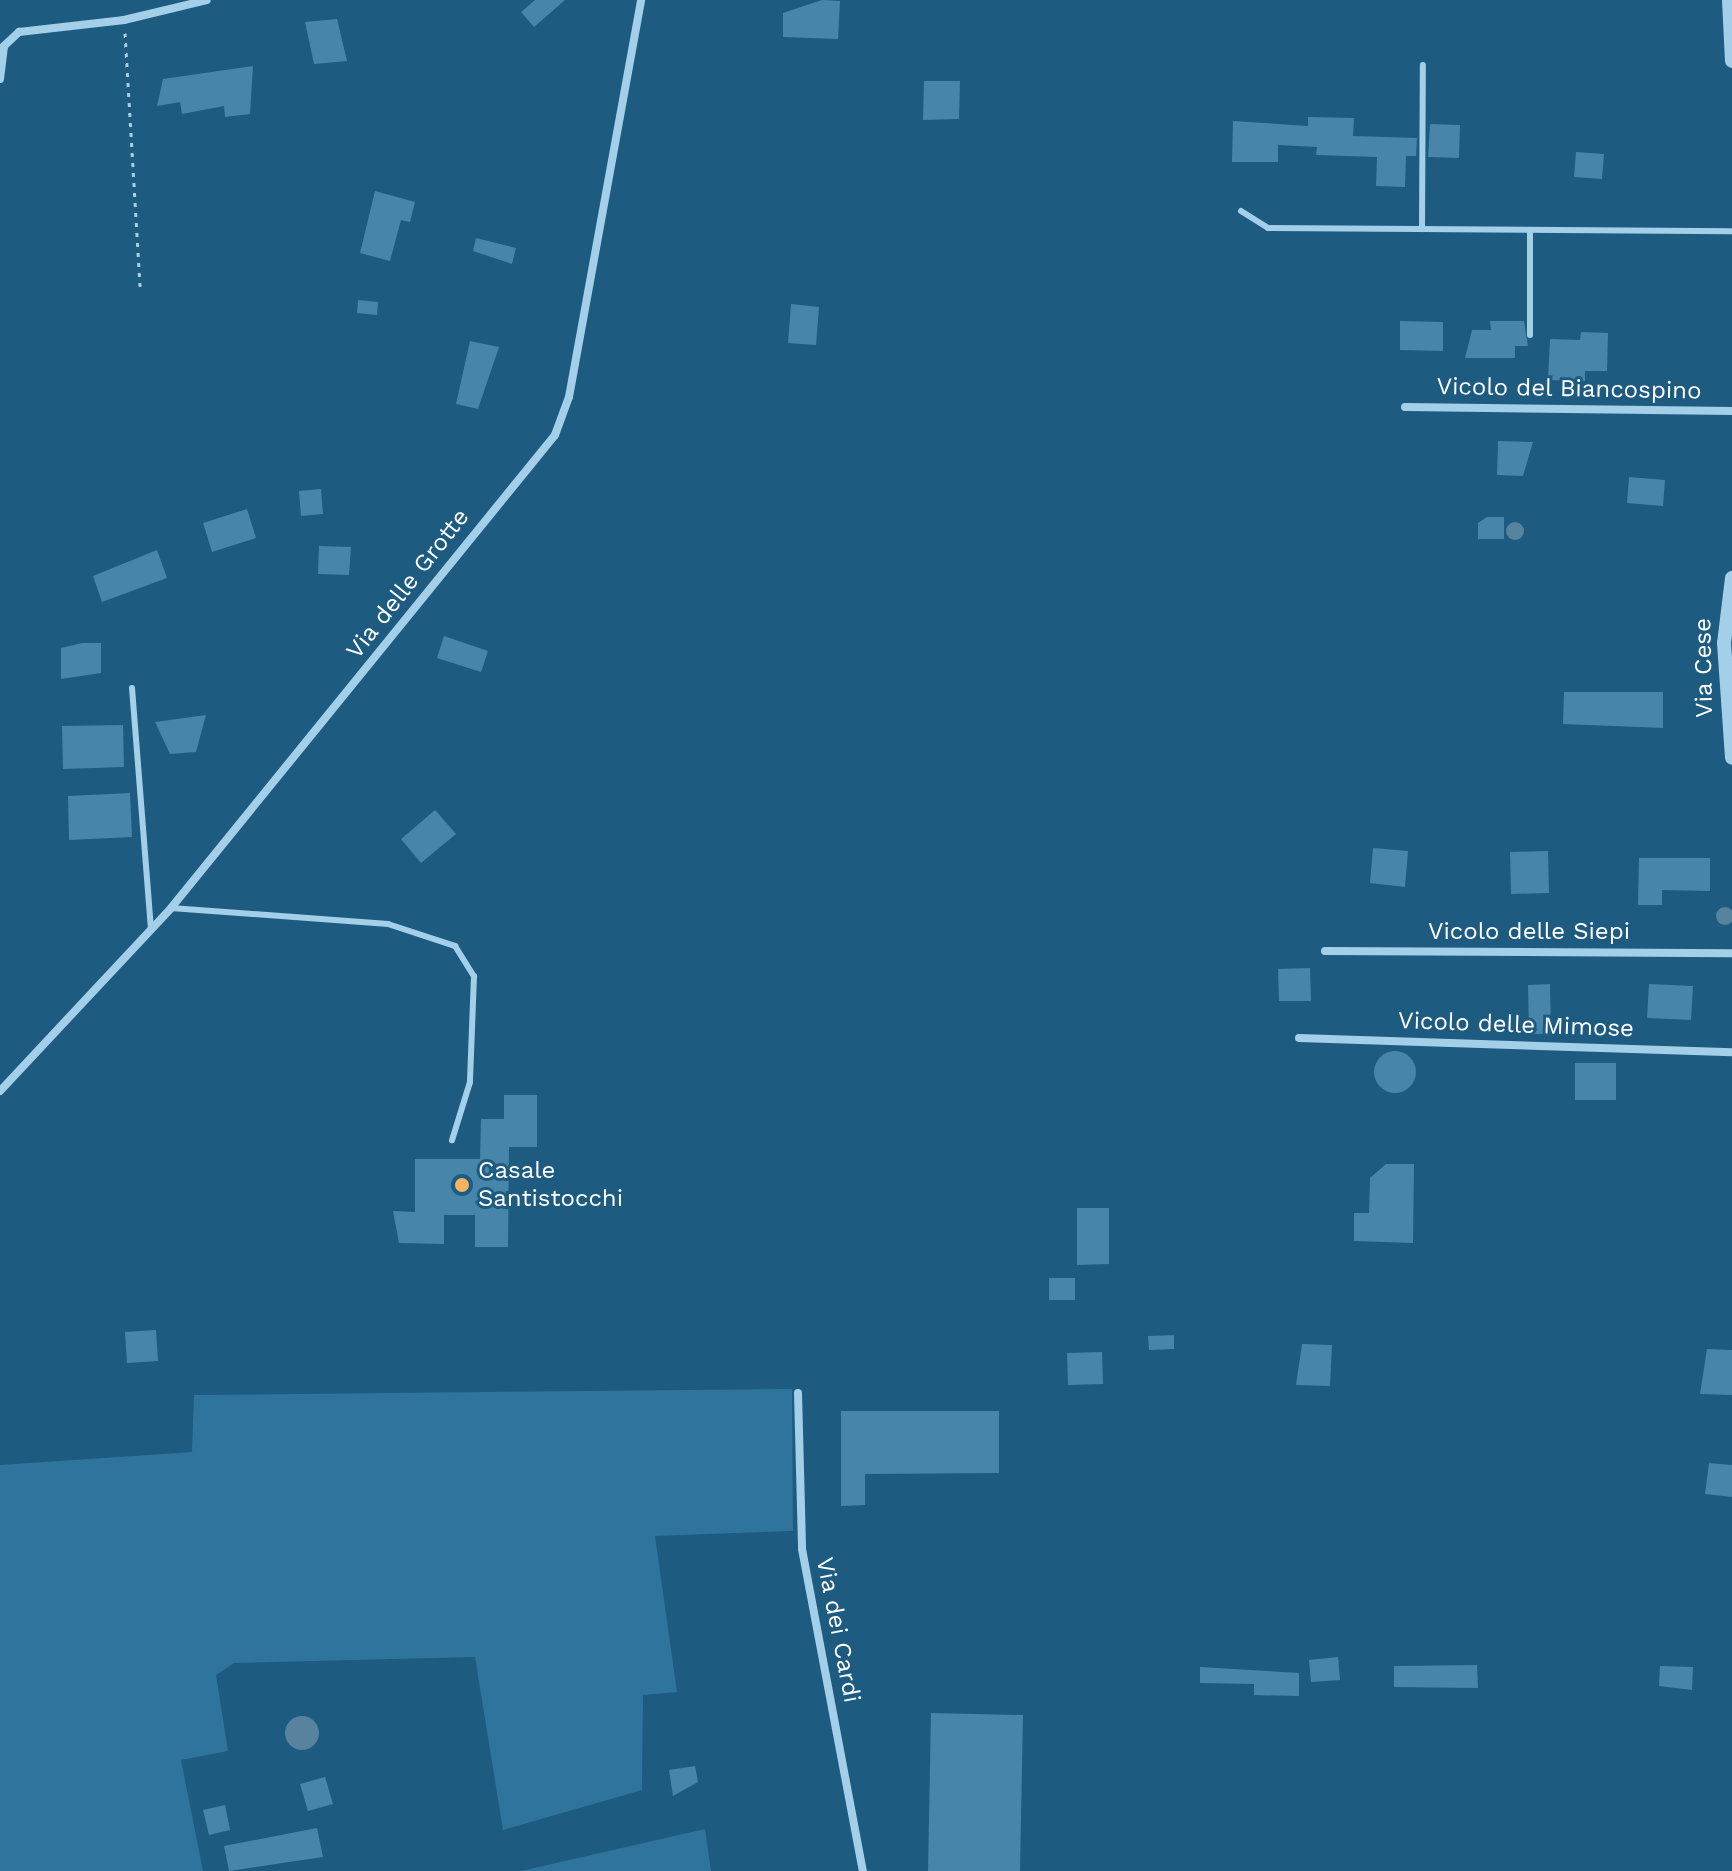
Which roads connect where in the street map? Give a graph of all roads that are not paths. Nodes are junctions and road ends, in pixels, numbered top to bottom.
1 (207, 0) edge
2 (641, 0) edge
3 (1729, 0) edge
4 (1732, 61) edge
5 (1423, 65) dead end
6 (0, 79) edge
7 (1241, 211) dead end
8 (1422, 229) junction
9 (1530, 230) junction
10 (1732, 231) edge
11 (1530, 335) dead end
12 (1405, 407) dead end
13 (1732, 411) edge
14 (1732, 578) edge
15 (1728, 641) edge
16 (132, 688) dead end
17 (1732, 758) edge
18 (171, 908) junction
19 (151, 930) junction
20 (1325, 951) dead end
21 (1732, 953) edge
22 (1299, 1038) dead end
23 (1732, 1052) edge
24 (0, 1091) edge
25 (452, 1140) dead end
26 (798, 1393) dead end
27 (863, 1871) edge

1 - 6 street
2 - 18 street, Via delle Grotte
3 - 4 street
5 - 8 lane
7 - 8 lane
8 - 9 lane
9 - 10 lane
9 - 11 lane
12 - 13 street, Vicolo del Biancospino
14 - 15 street, Via Cese
15 - 17 street, Via Cese
16 - 19 lane
18 - 19 street, Via delle Grotte
18 - 25 lane
19 - 24 street, Via delle Grotte
20 - 21 street, Vicolo delle Siepi
22 - 23 street, Vicolo delle Mimose
26 - 27 street, Via dei Cardi

